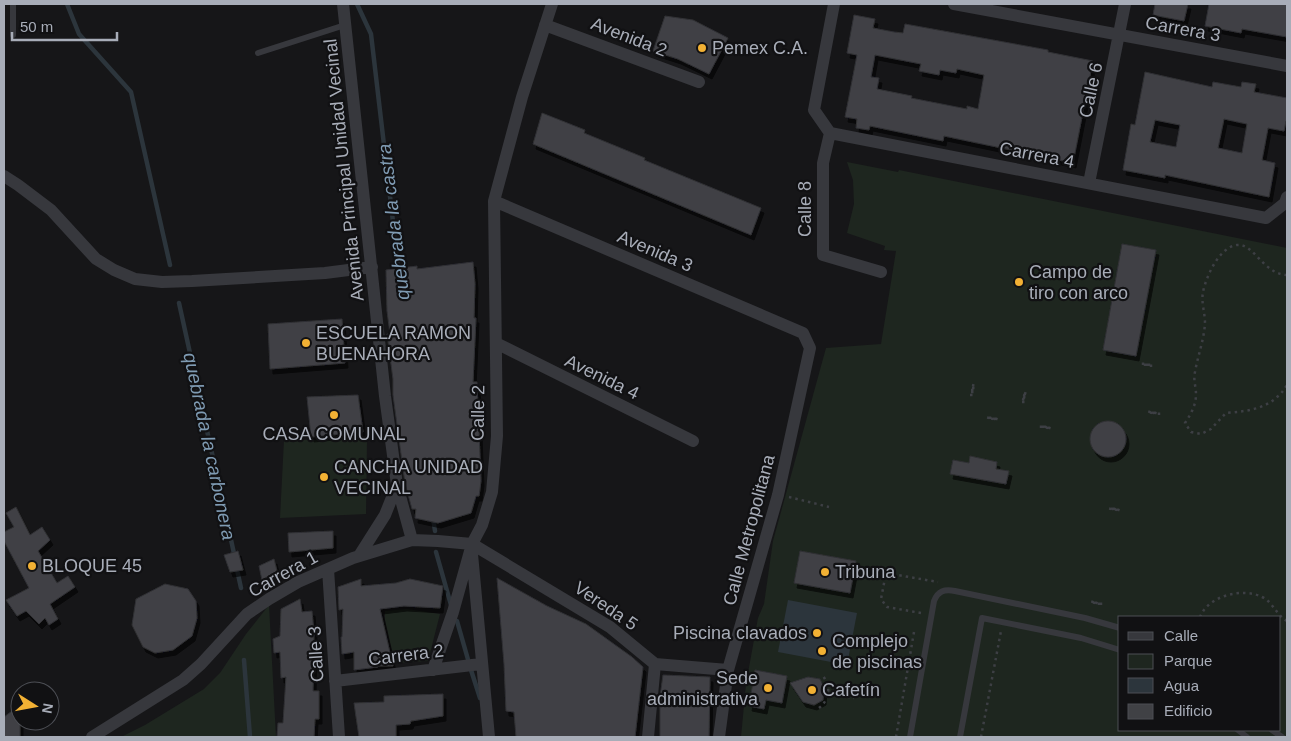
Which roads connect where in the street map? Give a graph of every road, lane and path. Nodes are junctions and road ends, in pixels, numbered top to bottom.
1 (13, 4) edge
2 (343, 4) edge
3 (552, 4) edge
4 (834, 4) edge
5 (954, 4) edge
6 (1125, 4) edge
7 (978, 6) edge
8 (346, 25) junction
9 (545, 25) junction
10 (13, 34) dead end
11 (1120, 36) junction
12 (258, 53) dead end
13 (1287, 66) edge
14 (699, 82) dead end
15 (830, 133) junction
16 (4, 176) edge
17 (1090, 183) junction
18 (1287, 197) edge
19 (494, 201) junction
20 (372, 267) junction
21 (881, 272) dead end
22 (1287, 275) edge
23 (803, 334) joint
24 (496, 343) junction
25 (1287, 385) edge
26 (693, 441) dead end
27 (396, 485) junction
28 (778, 494) junction
29 (829, 507) dead end
30 (412, 540) junction
31 (472, 544) junction
32 (359, 556) junction
33 (328, 569) junction
34 (945, 583) dead end
35 (924, 616) dead end
36 (1201, 616) edge
37 (1280, 616) edge
38 (1118, 627) edge
39 (921, 630) dead end
40 (1001, 630) dead end
41 (1118, 649) edge
42 (482, 664) junction
43 (655, 664) junction
44 (433, 670) junction
45 (728, 670) junction
46 (823, 676) dead end
47 (335, 681) junction
48 (828, 693) junction
49 (854, 698) dead end
50 (819, 708) dead end
51 (92, 737) edge
52 (339, 737) edge
53 (489, 737) edge
54 (648, 737) edge
55 (719, 737) edge
56 (896, 737) edge
57 (910, 737) edge
58 (960, 737) edge
59 (981, 737) edge

1 - 10 lane
2 - 8 street, Avenida Principal Unidad Vecinal
3 - 9 street, Calle 2
4 - 15 street
5 - 7 street, Carrera 3
6 - 11 street, Calle 6
7 - 11 street, Carrera 3
8 - 12 lane
8 - 20 street, Avenida Principal Unidad Vecinal
9 - 14 street, Avenida 2
9 - 19 street, Calle 2
11 - 13 street, Carrera 3
11 - 17 street, Calle 6
15 - 17 street, Carrera 4
15 - 21 street, Calle 8
16 - 20 street
17 - 18 street, Carrera 4
19 - 23 street, Avenida 3
19 - 24 street, Calle 2
20 - 27 street, Avenida Principal Unidad Vecinal
22 - 25 path
23 - 28 street, Calle Metropolitana
24 - 26 street, Avenida 4
24 - 31 street, Calle 2
27 - 30 street, Avenida Principal Unidad Vecinal
27 - 32 street
28 - 29 path
28 - 45 street, Calle Metropolitana
30 - 31 street, Carrera 1
30 - 32 street, Carrera 1
31 - 42 street
31 - 43 street, Vereda 5
31 - 44 street, Calle 2
32 - 33 street, Carrera 1
33 - 47 street, Calle 3
33 - 51 street, Carrera 1
34 - 35 path
36 - 37 path
38 - 57 lane
39 - 56 path
40 - 59 path
41 - 58 lane
42 - 44 street, Carrera 2
42 - 53 street
43 - 45 street
43 - 54 street
44 - 47 street, Carrera 2
45 - 55 street, Calle Metropolitana
46 - 48 path
47 - 52 street, Calle 3
48 - 49 path
48 - 50 path

